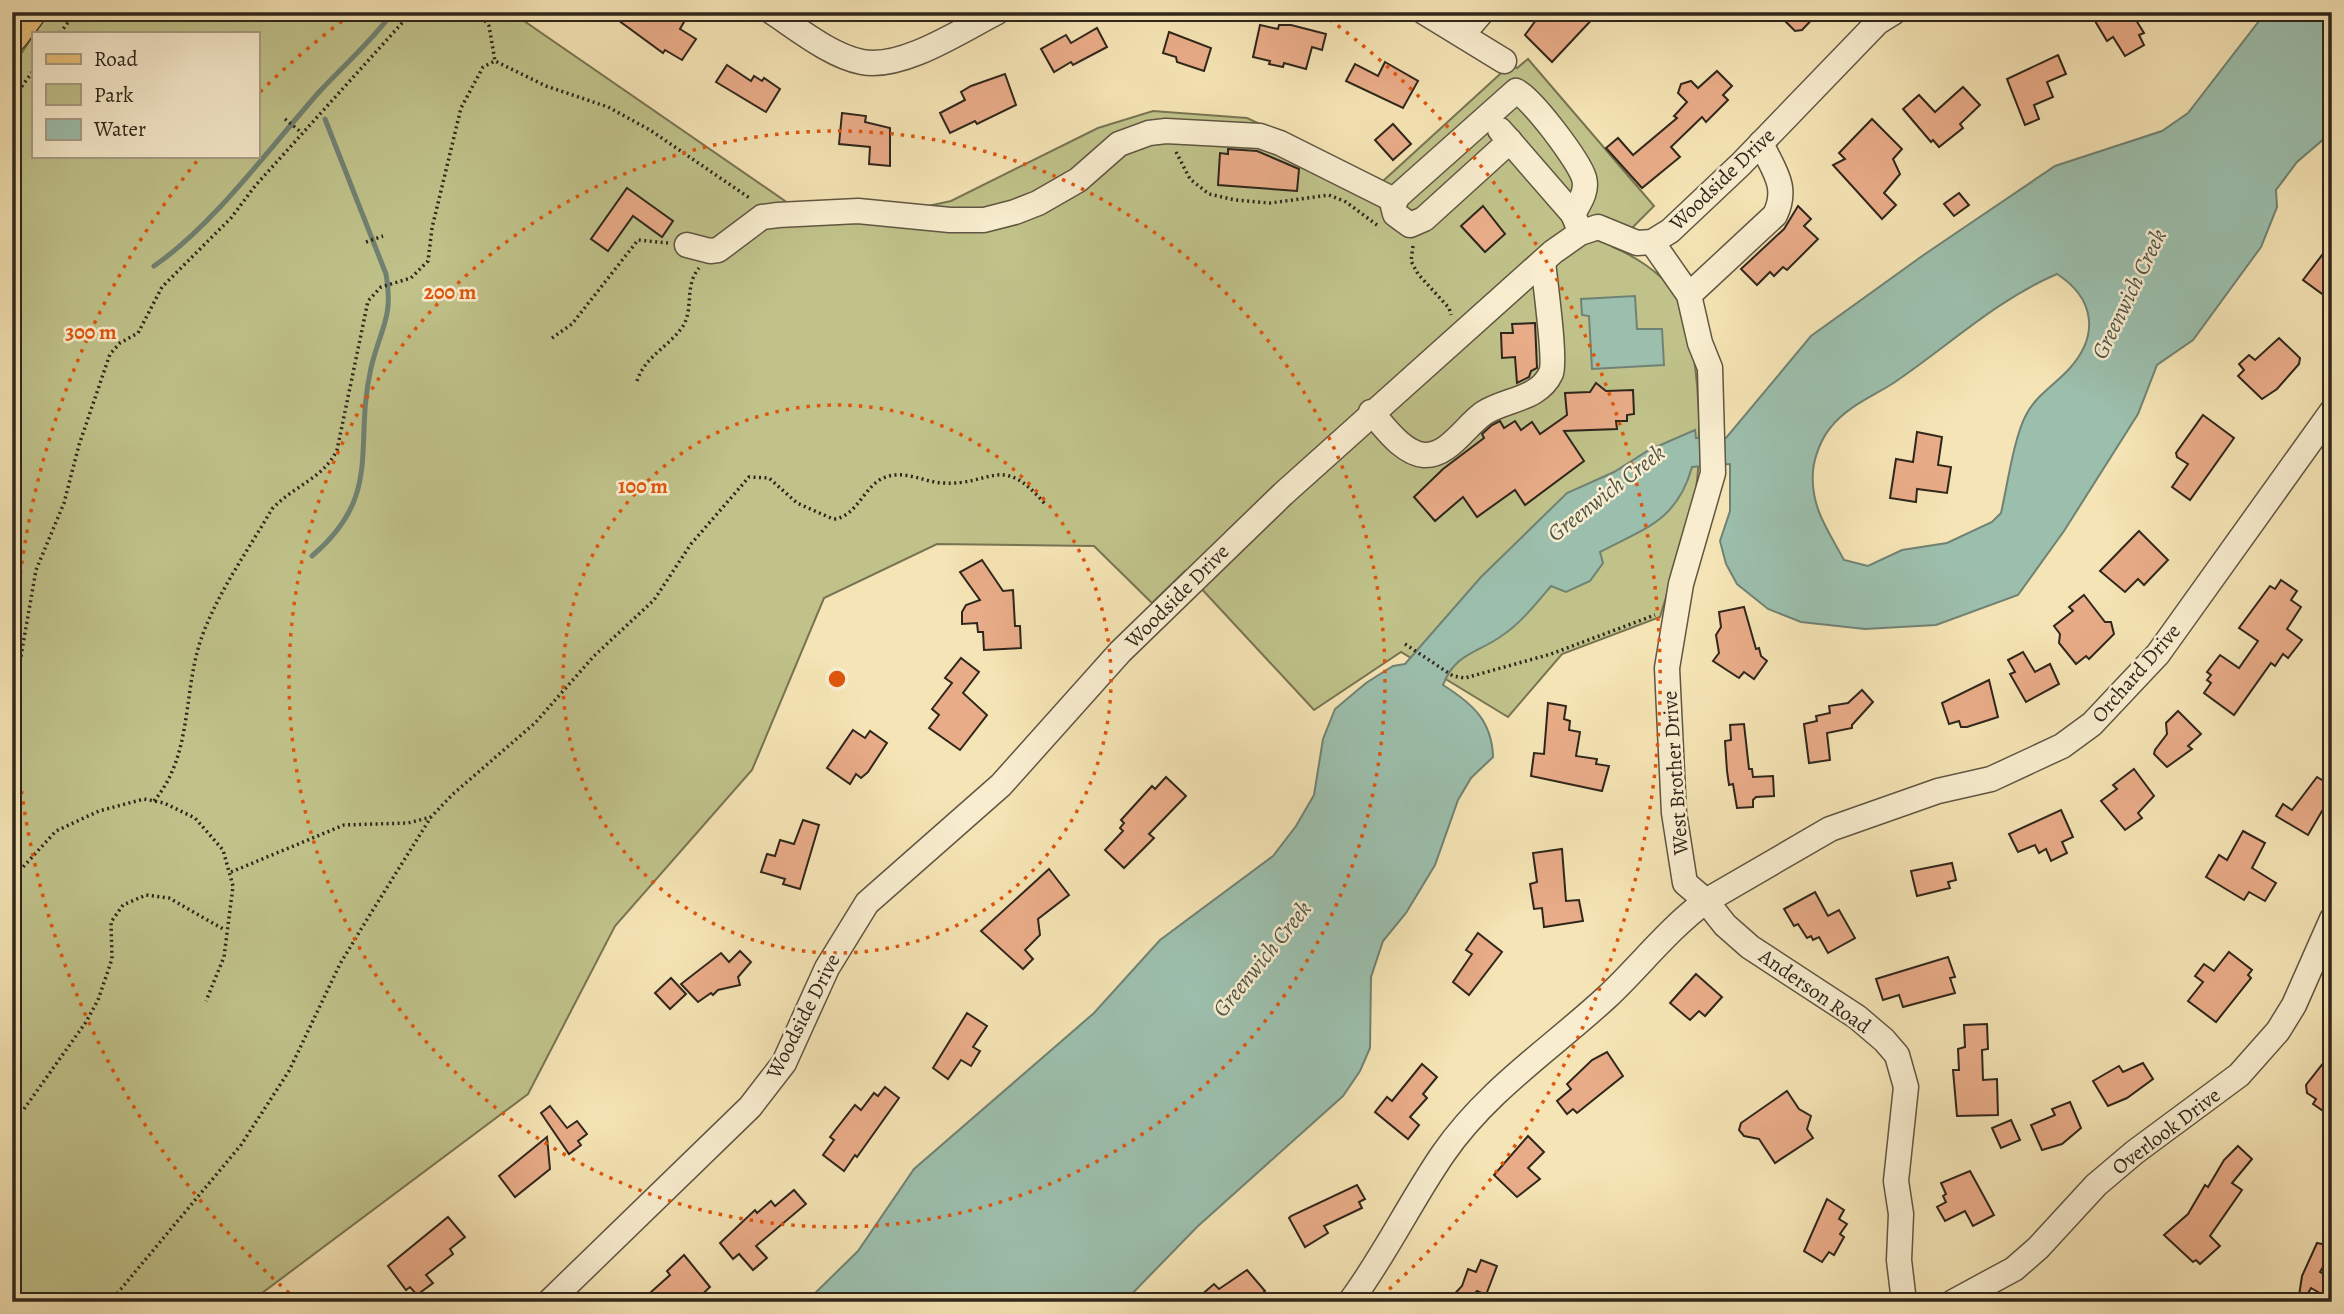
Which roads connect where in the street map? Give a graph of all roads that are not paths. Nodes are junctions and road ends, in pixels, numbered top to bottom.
1 (30, 12) edge
2 (772, 12) edge
3 (998, 12) edge
4 (1424, 12) edge
5 (1482, 12) edge
6 (1894, 12) edge
7 (1463, 34) junction
8 (12, 36) edge
9 (1504, 61) dead end
10 (1488, 117) junction
11 (1510, 141) junction
12 (1761, 143) junction
13 (1394, 200) junction
14 (1577, 223) junction
15 (1651, 242) junction
16 (687, 245) road end
17 (1543, 262) junction
18 (1689, 295) junction
19 (2332, 411) edge
20 (1371, 412) junction
21 (1706, 901) junction
22 (2332, 919) edge
23 (549, 1302) edge
24 (1350, 1302) edge
25 (1904, 1302) edge
26 (1952, 1302) edge

1 - 8 main road
2 - 3 street
4 - 7 street
5 - 7 street
6 - 12 street, Woodside Drive
7 - 9 street
10 - 11 street
10 - 13 street
10 - 14 street
11 - 13 street
11 - 14 street
12 - 15 street, Woodside Drive
12 - 18 street
13 - 16 street
14 - 15 street, Woodside Drive
14 - 17 street, Woodside Drive
15 - 18 street, West Brother Drive
17 - 20 street, Woodside Drive
17 - 20 street
18 - 21 street, West Brother Drive
19 - 21 street, Orchard Drive
20 - 23 street, Woodside Drive
21 - 24 street
21 - 25 street, Anderson Road
22 - 26 street, Overlook Drive

